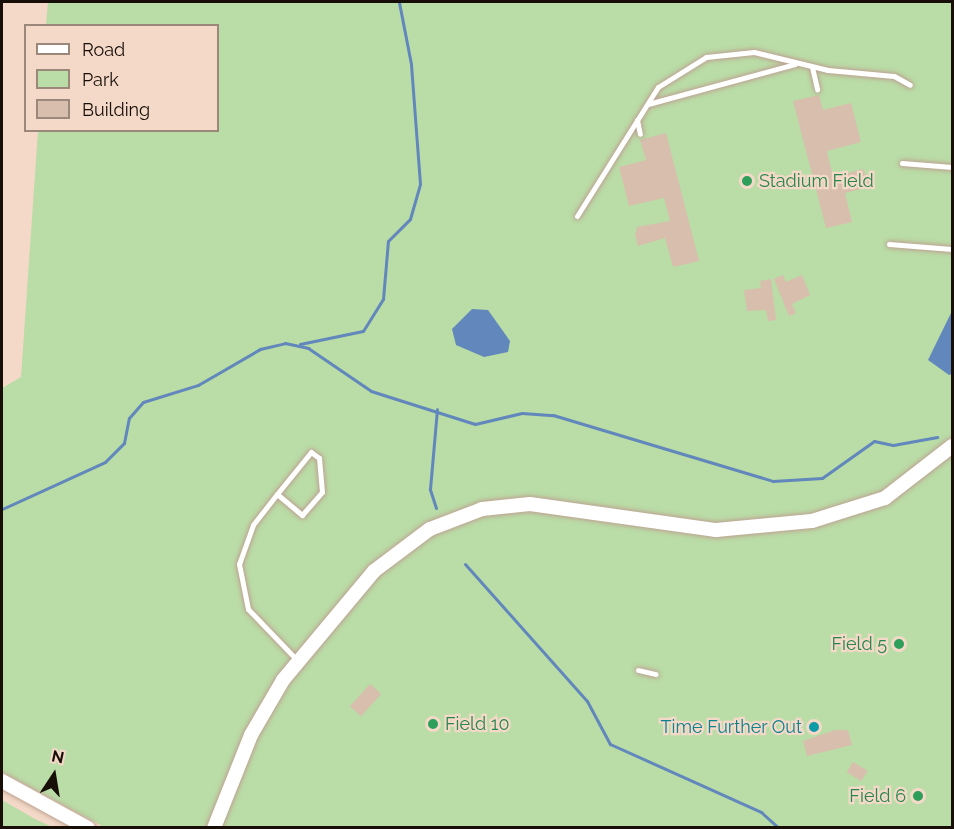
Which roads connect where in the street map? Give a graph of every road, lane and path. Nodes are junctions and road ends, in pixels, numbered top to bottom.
1 (796, 63) junction
2 (812, 68) junction
3 (910, 85) dead end
4 (817, 89) dead end
5 (646, 105) junction
6 (637, 120) junction
7 (640, 134) dead end
8 (902, 163) dead end
9 (952, 167) edge
10 (577, 216) dead end
11 (890, 244) dead end
12 (952, 249) edge
13 (952, 446) edge
14 (277, 494) junction
15 (298, 662) junction
16 (638, 670) dead end
17 (656, 674) dead end
18 (2, 781) edge
19 (88, 828) edge
20 (214, 828) edge

1 - 2 lane
1 - 5 lane
1 - 5 lane
2 - 3 lane
2 - 4 lane
5 - 6 lane
6 - 7 lane
6 - 10 lane
8 - 9 lane
11 - 12 lane
13 - 15 street
14 - 14 lane
14 - 15 lane
15 - 20 street
16 - 17 lane
18 - 19 street

